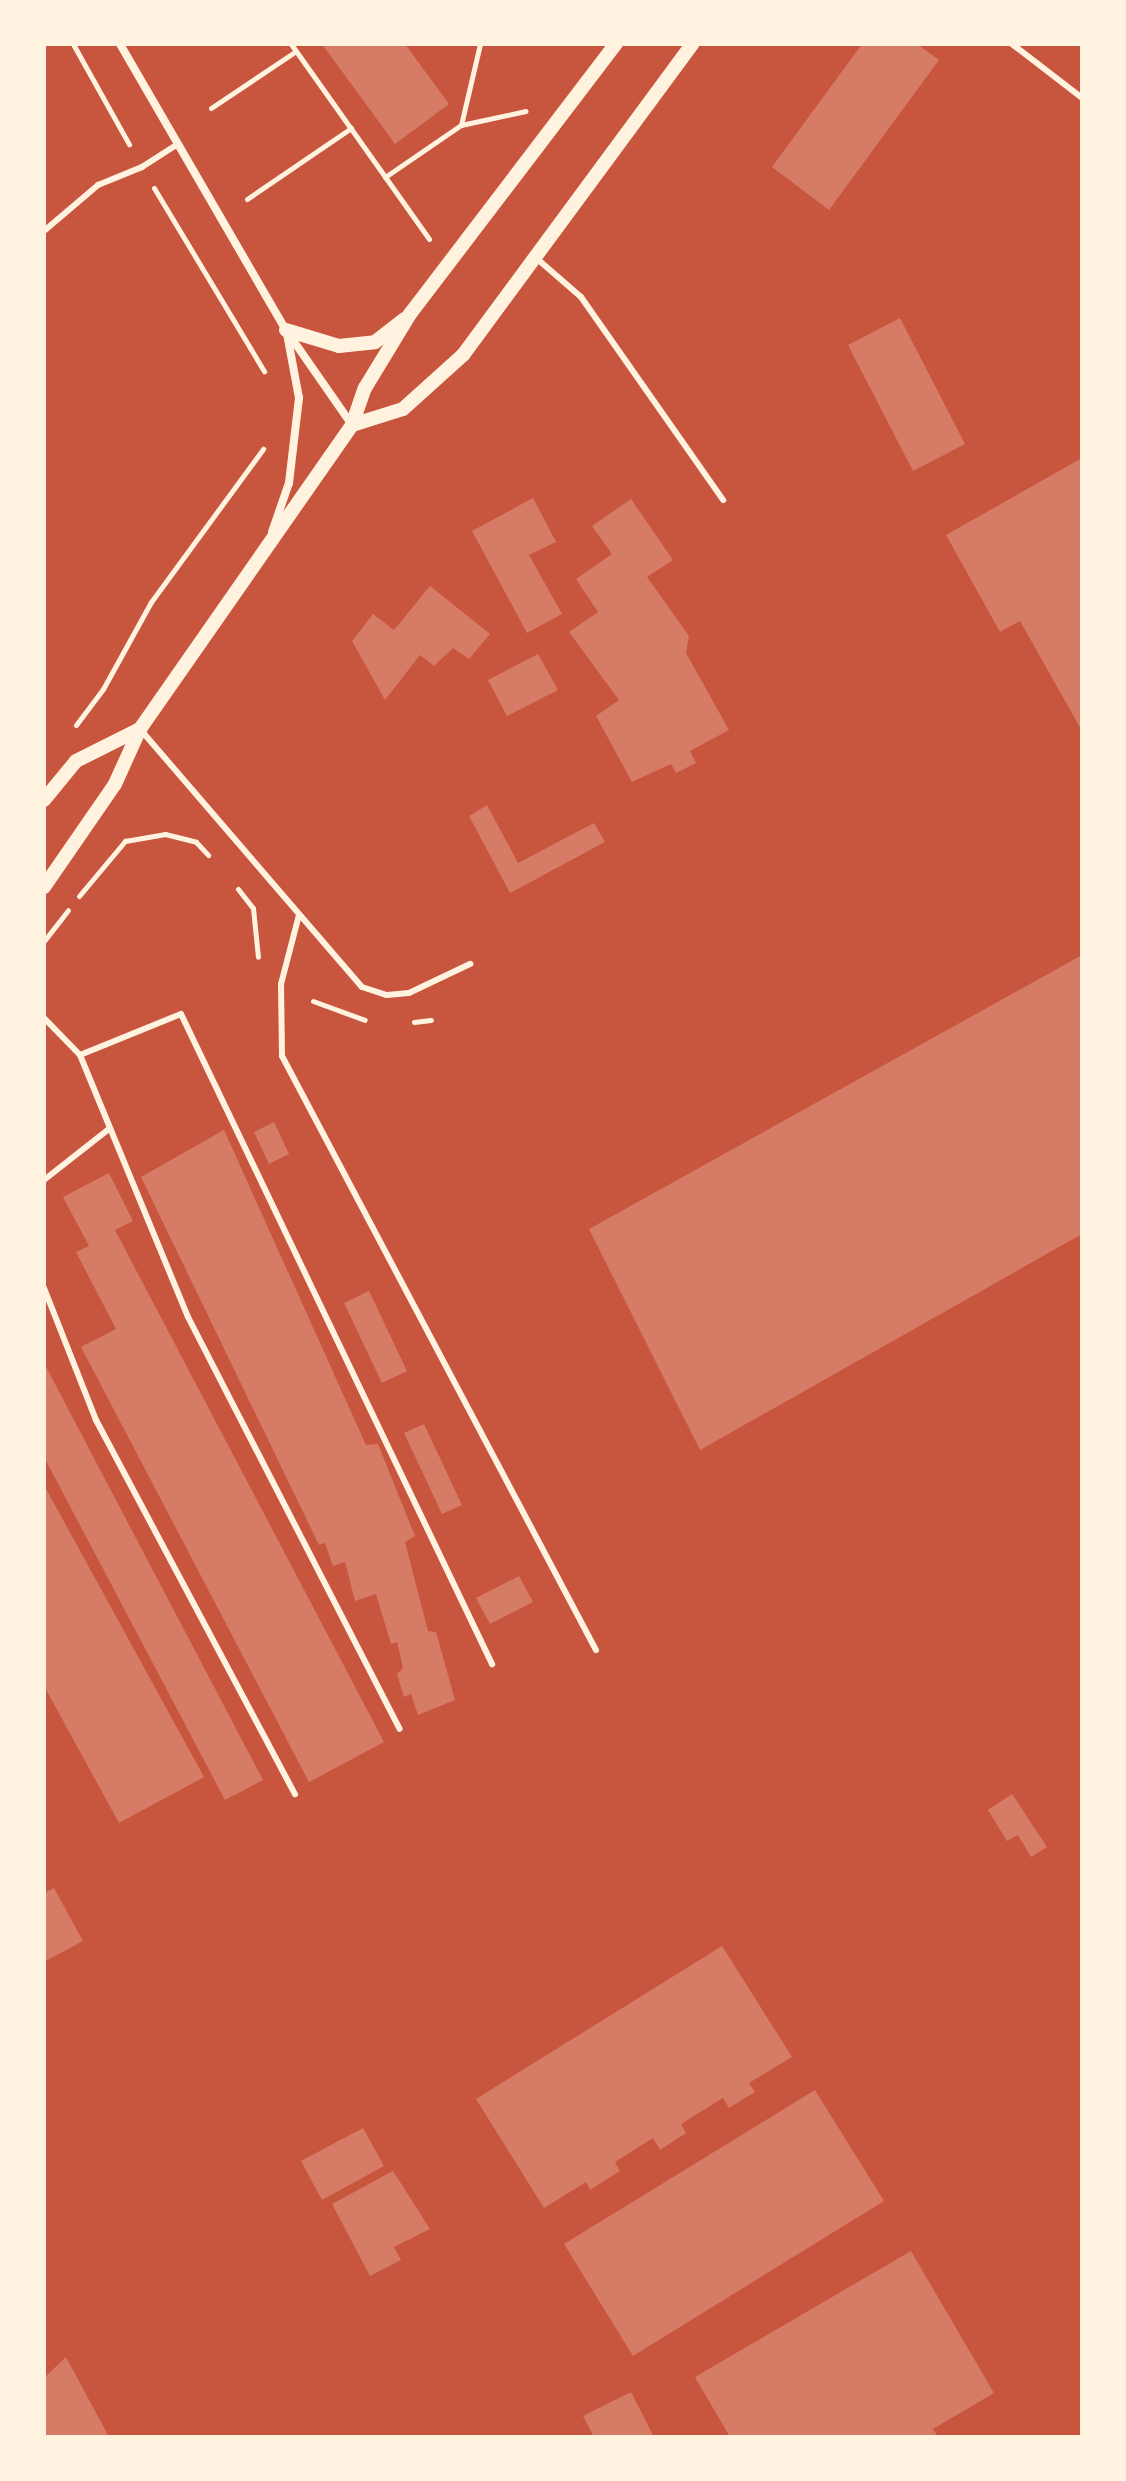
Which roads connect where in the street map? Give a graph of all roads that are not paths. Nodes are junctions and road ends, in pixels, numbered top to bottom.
1 (120, 44) edge
2 (616, 44) edge
3 (692, 44) edge
4 (1012, 44) edge
5 (1082, 98) edge
6 (178, 144) junction
7 (44, 231) edge
8 (535, 257) junction
9 (410, 314) junction
10 (286, 330) junction
11 (352, 425) junction
12 (723, 500) dead end
13 (269, 540) junction
14 (140, 729) junction
15 (44, 800) edge
16 (44, 887) edge
17 (299, 915) junction
18 (470, 964) dead end
19 (44, 1018) edge
20 (80, 1055) junction
21 (110, 1128) junction
22 (44, 1180) edge
23 (44, 1288) edge
24 (596, 1650) dead end
25 (492, 1664) dead end
26 (400, 1729) dead end
27 (295, 1794) dead end

1 - 6 street
2 - 9 street
3 - 8 street
4 - 5 lane
6 - 7 lane
6 - 10 street
8 - 11 street
8 - 12 lane
9 - 10 street
9 - 11 street
10 - 11 street
10 - 13 street
11 - 13 street
13 - 14 street
14 - 15 street
14 - 16 street
14 - 17 lane
17 - 18 lane
17 - 24 lane
19 - 20 lane
20 - 21 lane
20 - 25 lane
21 - 22 lane
21 - 26 lane
23 - 27 lane

